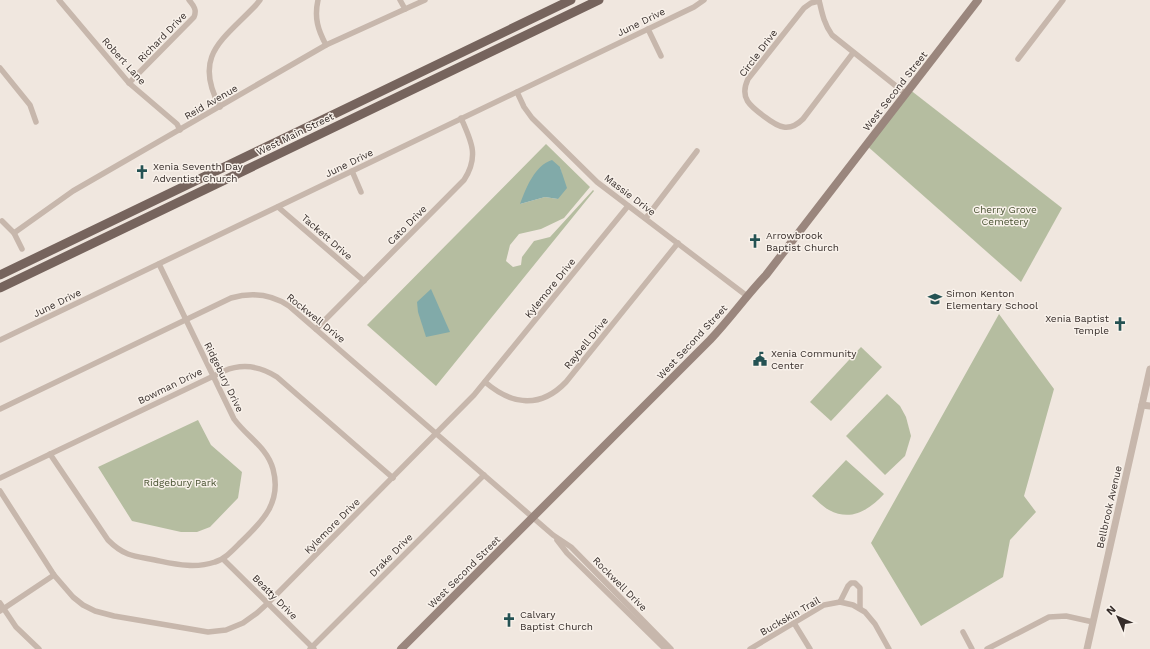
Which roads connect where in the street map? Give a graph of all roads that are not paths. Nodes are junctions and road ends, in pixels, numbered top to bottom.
1 (59, 0) edge
2 (189, 0) edge
3 (260, 0) edge
4 (318, 0) edge
5 (400, 0) edge
6 (425, 0) edge
7 (571, 0) edge
8 (599, 0) edge
9 (704, 0) edge
10 (978, 0) edge
11 (1063, 0) edge
12 (819, 1) edge
13 (405, 10) junction
14 (648, 29) junction
15 (326, 45) junction
16 (853, 53) junction
17 (661, 56) dead end
18 (1018, 59) dead end
19 (0, 68) edge
20 (131, 85) junction
21 (517, 92) junction
22 (906, 94) junction
23 (220, 107) junction
24 (461, 118) junction
25 (36, 122) dead end
26 (180, 130) junction
27 (697, 151) dead end
28 (352, 172) junction
29 (361, 192) dead end
30 (628, 206) junction
31 (278, 207) junction
32 (646, 218) junction
33 (2, 221) dead end
34 (14, 233) junction
35 (678, 244) junction
36 (22, 249) dead end
37 (159, 264) junction
38 (0, 275) edge
39 (364, 281) junction
40 (0, 288) edge
41 (747, 296) junction
42 (186, 320) junction
43 (316, 329) junction
44 (0, 340) edge
45 (1150, 369) edge
46 (213, 376) junction
47 (485, 382) junction
48 (1142, 405) junction
49 (1150, 406) edge
50 (0, 409) edge
51 (437, 434) junction
52 (50, 454) junction
53 (484, 475) junction
54 (0, 478) edge
55 (393, 478) junction
56 (0, 491) edge
57 (533, 517) junction
58 (554, 535) junction
59 (224, 558) junction
60 (54, 575) junction
61 (840, 602) junction
62 (0, 603) edge
63 (268, 603) junction
64 (860, 608) junction
65 (2, 610) edge
66 (1093, 622) junction
67 (794, 623) junction
68 (964, 632) dead end
69 (312, 648) edge
70 (39, 649) edge
71 (401, 649) edge
72 (665, 649) edge
73 (671, 649) edge
74 (750, 649) edge
75 (810, 649) edge
76 (889, 649) edge
77 (972, 649) edge
78 (987, 649) edge
79 (1087, 649) edge

1 - 20 street, Robert Lane
2 - 20 street, Richard Drive
3 - 23 street
4 - 15 street
5 - 13 street
6 - 13 street, Reid Avenue
7 - 38 main road, West Main Street
8 - 40 main road, West Main Street
9 - 14 street, June Drive
10 - 22 main road, West Second Street
11 - 18 street
12 - 16 street
12 - 16 street, Circle Drive
13 - 15 street, Reid Avenue
14 - 17 street
14 - 21 street, June Drive
15 - 23 street, Reid Avenue
16 - 22 street
19 - 25 street
20 - 26 street, Robert Lane
21 - 24 street, June Drive
21 - 30 street, Massie Drive
22 - 41 main road, West Second Street
23 - 26 street, Reid Avenue
24 - 28 street, June Drive
24 - 39 street, Cato Drive
26 - 34 street, Reid Avenue
27 - 32 street
28 - 29 street
28 - 31 street, June Drive
30 - 32 street, Massie Drive
30 - 47 street, Kylemore Drive
31 - 37 street, June Drive
31 - 39 street, Tackett Drive
32 - 35 street, Massie Drive
33 - 34 street
34 - 36 street
35 - 41 street, Massie Drive
35 - 47 street, Raybell Drive
37 - 42 street, Ridgebury Drive
37 - 44 street, June Drive
39 - 43 street, Cato Drive
41 - 57 main road, West Second Street
42 - 43 street, Rockwell Drive
42 - 46 street, Ridgebury Drive
42 - 50 street, Rockwell Drive
43 - 51 street, Rockwell Drive
45 - 48 street, Bellbrook Avenue
46 - 52 street, Bowman Drive
46 - 55 street, Bowman Drive
46 - 59 street, Ridgebury Drive
47 - 51 street, Kylemore Drive
48 - 49 street
48 - 66 street, Bellbrook Avenue
51 - 53 street, Rockwell Drive
51 - 55 street, Kylemore Drive
52 - 54 street, Bowman Drive
52 - 59 street, Ridgebury Drive
53 - 57 street, Rockwell Drive
53 - 69 street, Drake Drive
55 - 63 street, Kylemore Drive
56 - 60 street, Kylemore Drive
57 - 58 street, Rockwell Drive
57 - 71 main road, West Second Street
58 - 72 street, Rockwell Drive
58 - 73 street, Rockwell Drive
59 - 63 street, Beatty Drive
60 - 63 street, Kylemore Drive
60 - 65 street
61 - 64 street
61 - 64 street
61 - 67 street, Buckskin Trail
62 - 65 street
63 - 69 street, Beatty Drive
64 - 76 street
65 - 70 street
66 - 78 street
66 - 79 street, Bellbrook Avenue
67 - 74 street, Buckskin Trail
67 - 75 street
68 - 77 street

